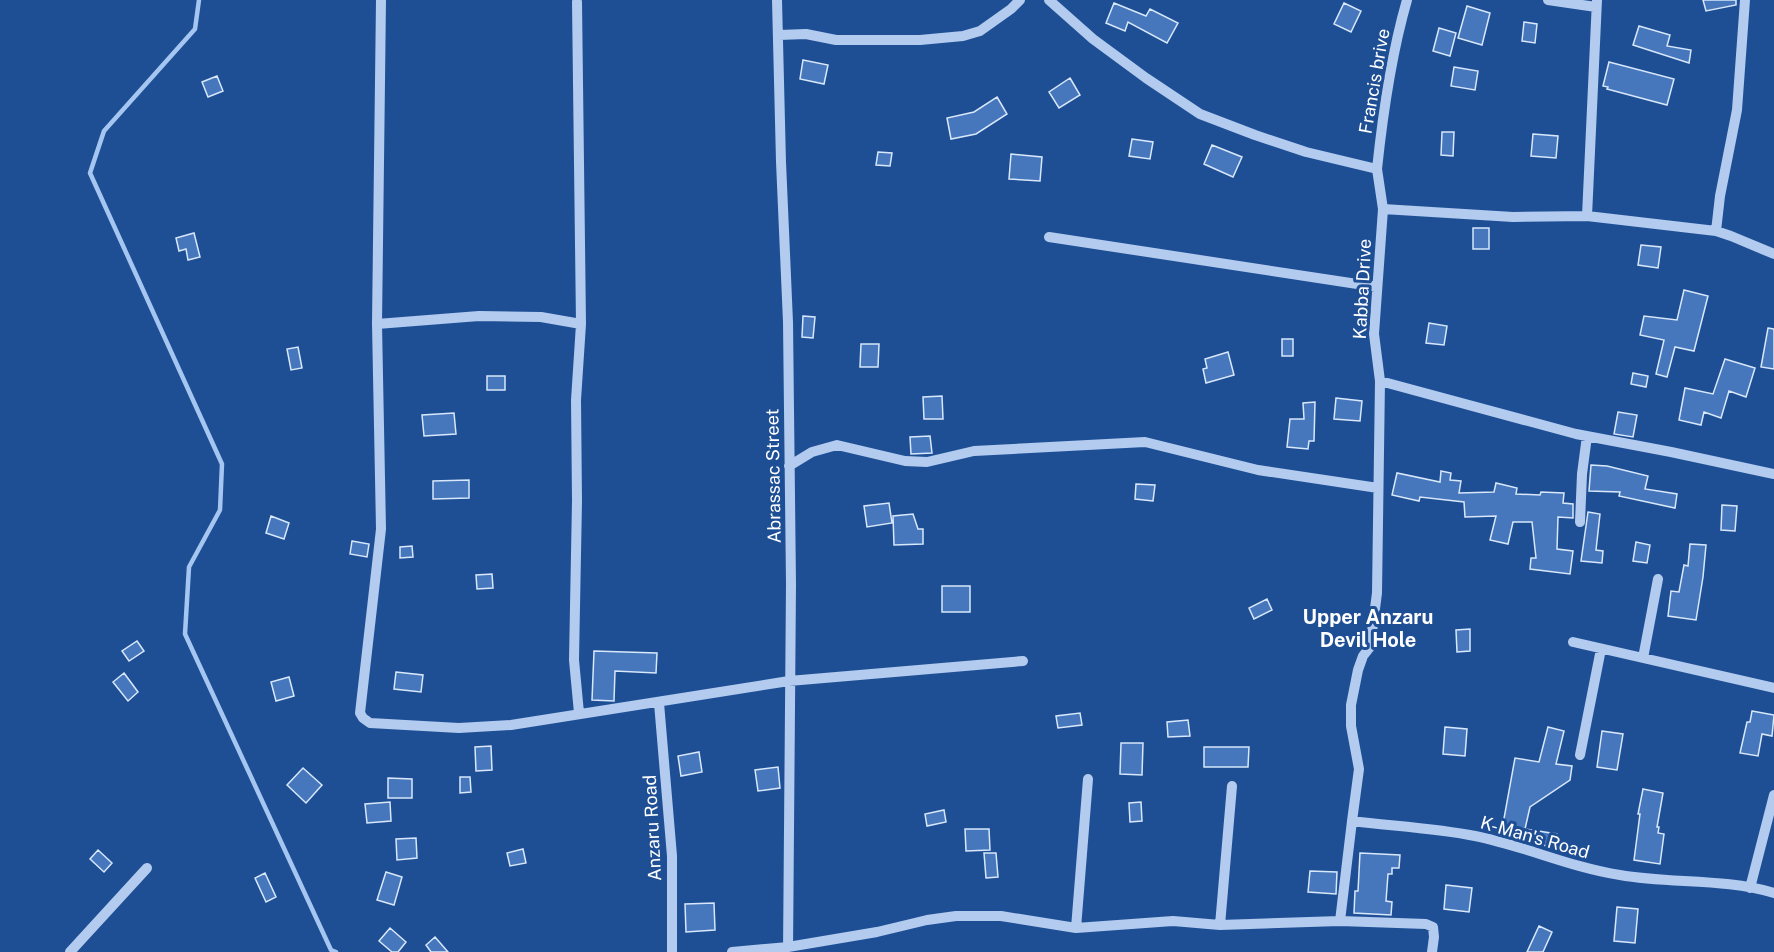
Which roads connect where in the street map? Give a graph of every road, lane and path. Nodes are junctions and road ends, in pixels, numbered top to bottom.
1 (381, 0) edge
2 (777, 0) edge
3 (1020, 0) edge
4 (1049, 0) edge
5 (1407, 0) edge
6 (1548, 0) edge
7 (1745, 0) edge
8 (577, 2) dead end
9 (1596, 4) edge
10 (779, 35) junction
11 (1377, 169) junction
12 (1383, 208) junction
13 (1587, 216) junction
14 (1716, 231) junction
15 (1049, 237) dead end
16 (1774, 255) edge
17 (1377, 287) junction
18 (377, 324) junction
19 (581, 324) junction
20 (1380, 381) junction
21 (1587, 436) junction
22 (789, 466) junction
23 (1774, 474) edge
24 (1378, 488) junction
25 (1580, 522) dead end
26 (1658, 579) dead end
27 (1573, 642) dead end
28 (1601, 648) junction
29 (1643, 658) junction
30 (1023, 662) dead end
31 (789, 681) junction
32 (1774, 688) edge
33 (659, 703) junction
34 (579, 713) junction
35 (1580, 755) dead end
36 (1088, 779) dead end
37 (1232, 786) dead end
38 (1774, 795) edge
39 (1352, 821) junction
40 (147, 868) dead end
41 (1750, 888) junction
42 (1774, 893) edge
43 (1340, 921) junction
44 (1220, 925) junction
45 (1076, 928) junction
46 (788, 949) edge
47 (70, 952) edge
48 (672, 952) edge
49 (732, 952) edge
50 (1432, 952) edge

1 - 18 street
2 - 10 street, Abrassac Street
3 - 10 street
4 - 11 street
5 - 11 street, Francis brive
6 - 9 street
7 - 14 street
8 - 19 street
9 - 13 street
10 - 22 street, Abrassac Street
11 - 12 street, Kabba Drive
12 - 13 street
12 - 17 street, Kabba Drive
13 - 14 street
14 - 16 street
15 - 17 street
17 - 20 street, Kabba Drive
18 - 19 street
18 - 34 street
19 - 34 street
20 - 21 street
20 - 24 street, Kabba Drive
21 - 23 street
21 - 25 street
22 - 24 street
22 - 31 street, Abrassac Street
24 - 39 street, Kabba Drive
26 - 29 street
27 - 28 street
28 - 29 street
28 - 35 street
29 - 32 street
30 - 31 street
31 - 33 street
31 - 46 street, Abrassac Street
33 - 34 street
33 - 48 street, Anzaru Road
36 - 45 street
37 - 44 street
38 - 41 street
39 - 41 street, K-Man's Road
39 - 43 street
40 - 47 street
41 - 42 street, K-Man's Road
43 - 44 street
43 - 50 street
44 - 45 street
45 - 46 street
46 - 49 street

